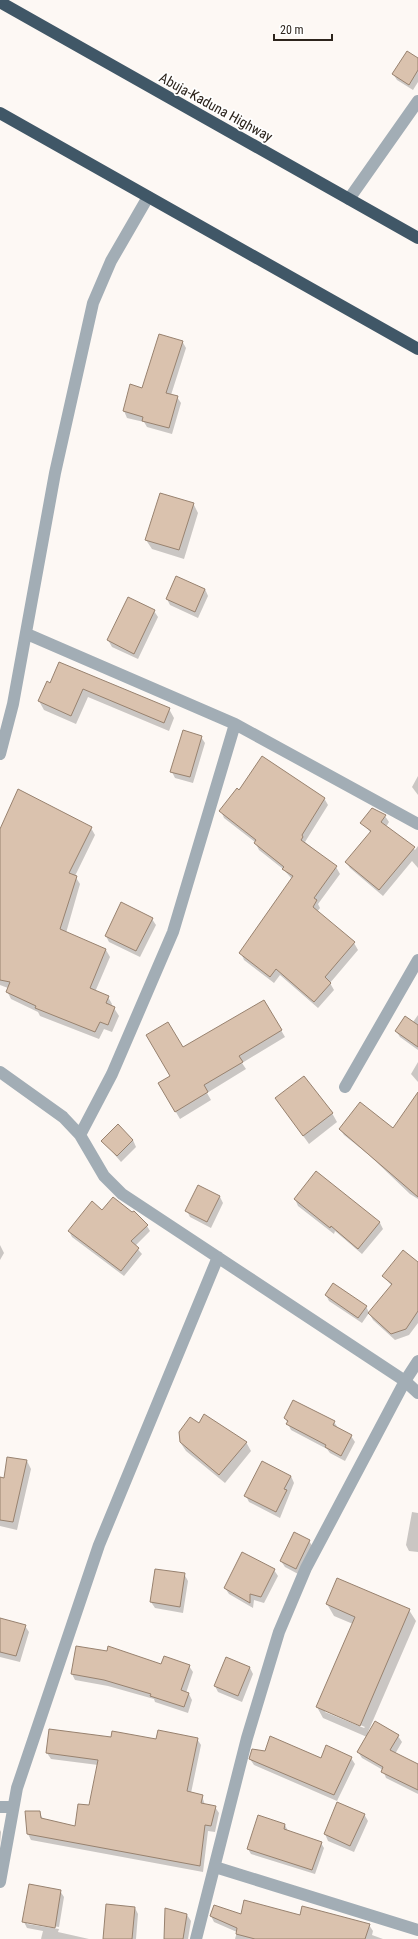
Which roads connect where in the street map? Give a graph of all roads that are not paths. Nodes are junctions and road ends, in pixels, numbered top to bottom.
1 (0, 2) edge
2 (418, 101) edge
3 (0, 113) edge
4 (148, 197) junction
5 (349, 199) junction
6 (418, 238) edge
7 (418, 349) edge
8 (27, 634) junction
9 (235, 724) junction
10 (0, 754) edge
11 (418, 824) edge
12 (418, 960) edge
13 (0, 1072) edge
14 (345, 1087) dead end
15 (80, 1135) junction
16 (218, 1257) junction
17 (418, 1362) edge
18 (405, 1381) junction
19 (418, 1393) edge
20 (0, 1807) edge
21 (14, 1807) junction
22 (215, 1867) junction
23 (0, 1882) edge
24 (418, 1930) edge
25 (196, 1939) edge

1 - 5 highway, Abuja-Kaduna Highway
2 - 5 street
3 - 4 highway
4 - 7 highway
4 - 8 street
5 - 6 highway, Abuja-Kaduna Highway
8 - 9 street
8 - 10 street
9 - 11 street
9 - 15 street
12 - 14 street
13 - 15 street
15 - 16 street
16 - 18 street
16 - 21 street
17 - 18 street
18 - 19 street
18 - 22 street
20 - 21 street
21 - 23 street
22 - 24 street
22 - 25 street

